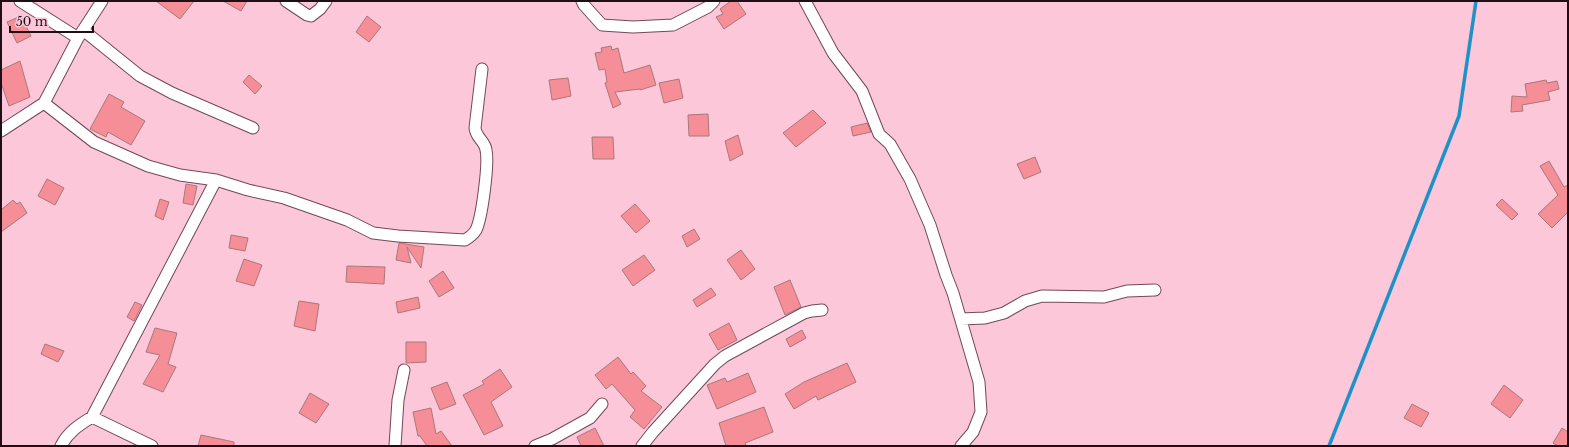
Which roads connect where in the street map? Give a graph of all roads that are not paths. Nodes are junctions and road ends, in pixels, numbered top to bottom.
1 (20, 1) edge
2 (102, 1) edge
3 (286, 1) edge
4 (326, 1) edge
5 (582, 1) edge
6 (714, 1) edge
7 (805, 1) edge
8 (81, 34) junction
9 (482, 69) dead end
10 (44, 103) junction
11 (253, 128) dead end
12 (1, 131) edge
13 (216, 180) junction
14 (1155, 290) dead end
15 (822, 310) dead end
16 (961, 319) junction
17 (404, 370) dead end
18 (602, 404) dead end
19 (92, 417) junction
20 (61, 446) edge
21 (152, 446) edge
22 (395, 446) edge
23 (535, 446) edge
24 (642, 446) edge
25 (961, 446) edge

1 - 8 street
2 - 8 street
3 - 4 street
5 - 6 street
7 - 16 street
8 - 10 street
8 - 11 street
9 - 13 street
10 - 12 street
10 - 13 street
13 - 19 street
14 - 16 street
15 - 24 street
16 - 25 street
17 - 22 street
18 - 23 street
19 - 20 street
19 - 21 street

